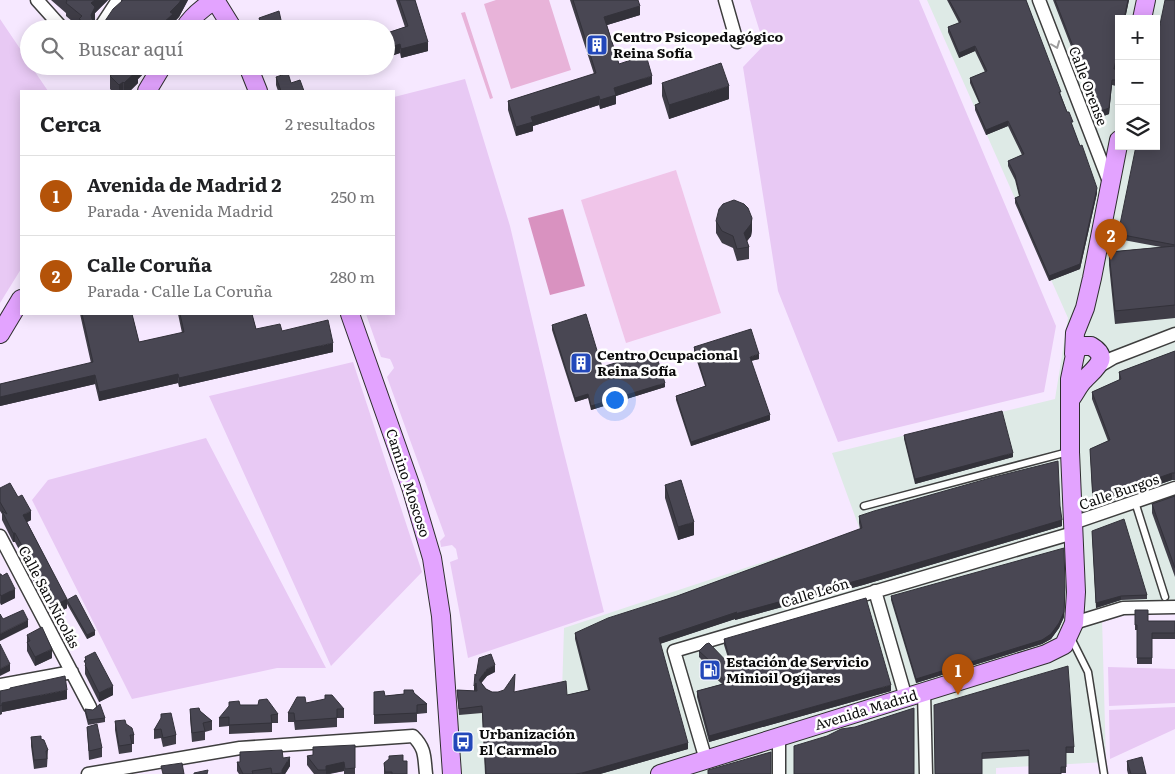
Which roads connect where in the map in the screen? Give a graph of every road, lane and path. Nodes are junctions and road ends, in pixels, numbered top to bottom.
1 (38, 0) edge
2 (118, 0) edge
3 (215, 0) edge
4 (725, 0) edge
5 (1039, 0) edge
6 (1146, 0) edge
7 (1143, 15) edge
8 (55, 20) edge
9 (105, 20) edge
10 (189, 20) edge
11 (227, 20) edge
12 (737, 42) dead end
13 (157, 75) edge
14 (252, 75) edge
15 (148, 90) edge
16 (258, 90) edge
17 (1117, 150) edge
18 (1110, 184) junction
19 (20, 301) edge
20 (1085, 308) junction
21 (350, 315) edge
22 (0, 334) edge
23 (1175, 334) edge
24 (1093, 346) junction
25 (1135, 349) junction
26 (1074, 356) junction
27 (1095, 369) junction
28 (1070, 400) junction
29 (1070, 452) junction
30 (1175, 488) edge
31 (1135, 502) junction
32 (864, 506) dead end
33 (1073, 528) junction
34 (0, 536) edge
35 (875, 590) junction
36 (1165, 597) dead end
37 (1175, 607) edge
38 (1072, 629) junction
39 (72, 672) junction
40 (0, 685) edge
41 (924, 692) junction
42 (906, 698) junction
43 (90, 707) dead end
44 (779, 737) junction
45 (445, 748) junction
46 (706, 760) junction
47 (88, 774) edge
48 (426, 774) edge
49 (442, 774) edge
50 (446, 774) edge
51 (452, 774) edge
52 (458, 774) edge
53 (660, 774) edge
54 (779, 774) edge
55 (926, 774) edge
56 (1104, 774) edge

1 - 8 street
2 - 9 street
3 - 10 street
3 - 11 street
4 - 12 street
5 -> 18 street, Calle Orense
6 - 7 street
13 - 15 street
14 - 16 street
17 - 18 street
18 - 20 street
19 - 22 street
20 - 24 street
20 - 26 street
21 - 45 street, Camino Moscoso
23 - 25 street
24 - 25 street
24 - 26 street
24 - 27 street
25 - 27 street
26 - 27 street
26 - 28 street
27 - 28 street
28 - 29 street
29 - 32 lane
29 - 33 street
30 - 31 street, Calle Burgos
31 - 33 street, Calle Burgos
31 - 36 lane
33 - 35 street, Calle León
33 - 38 street
34 - 39 street, Calle San Nicolás
35 - 42 street
35 - 46 street, Calle León
37 - 38 street
38 - 41 street, Avenida Madrid
38 - 56 lane
39 - 40 street
39 - 43 street, Calle San Nicolás
41 - 42 street, Avenida Madrid
41 - 55 street
42 - 44 street, Avenida Madrid
44 - 46 street, Avenida Madrid
44 - 54 street
45 - 49 street, Camino Moscoso
45 - 50 street
45 - 51 street, Camino Moscoso
45 - 52 street
46 - 53 street, Avenida Madrid
47 - 48 street

